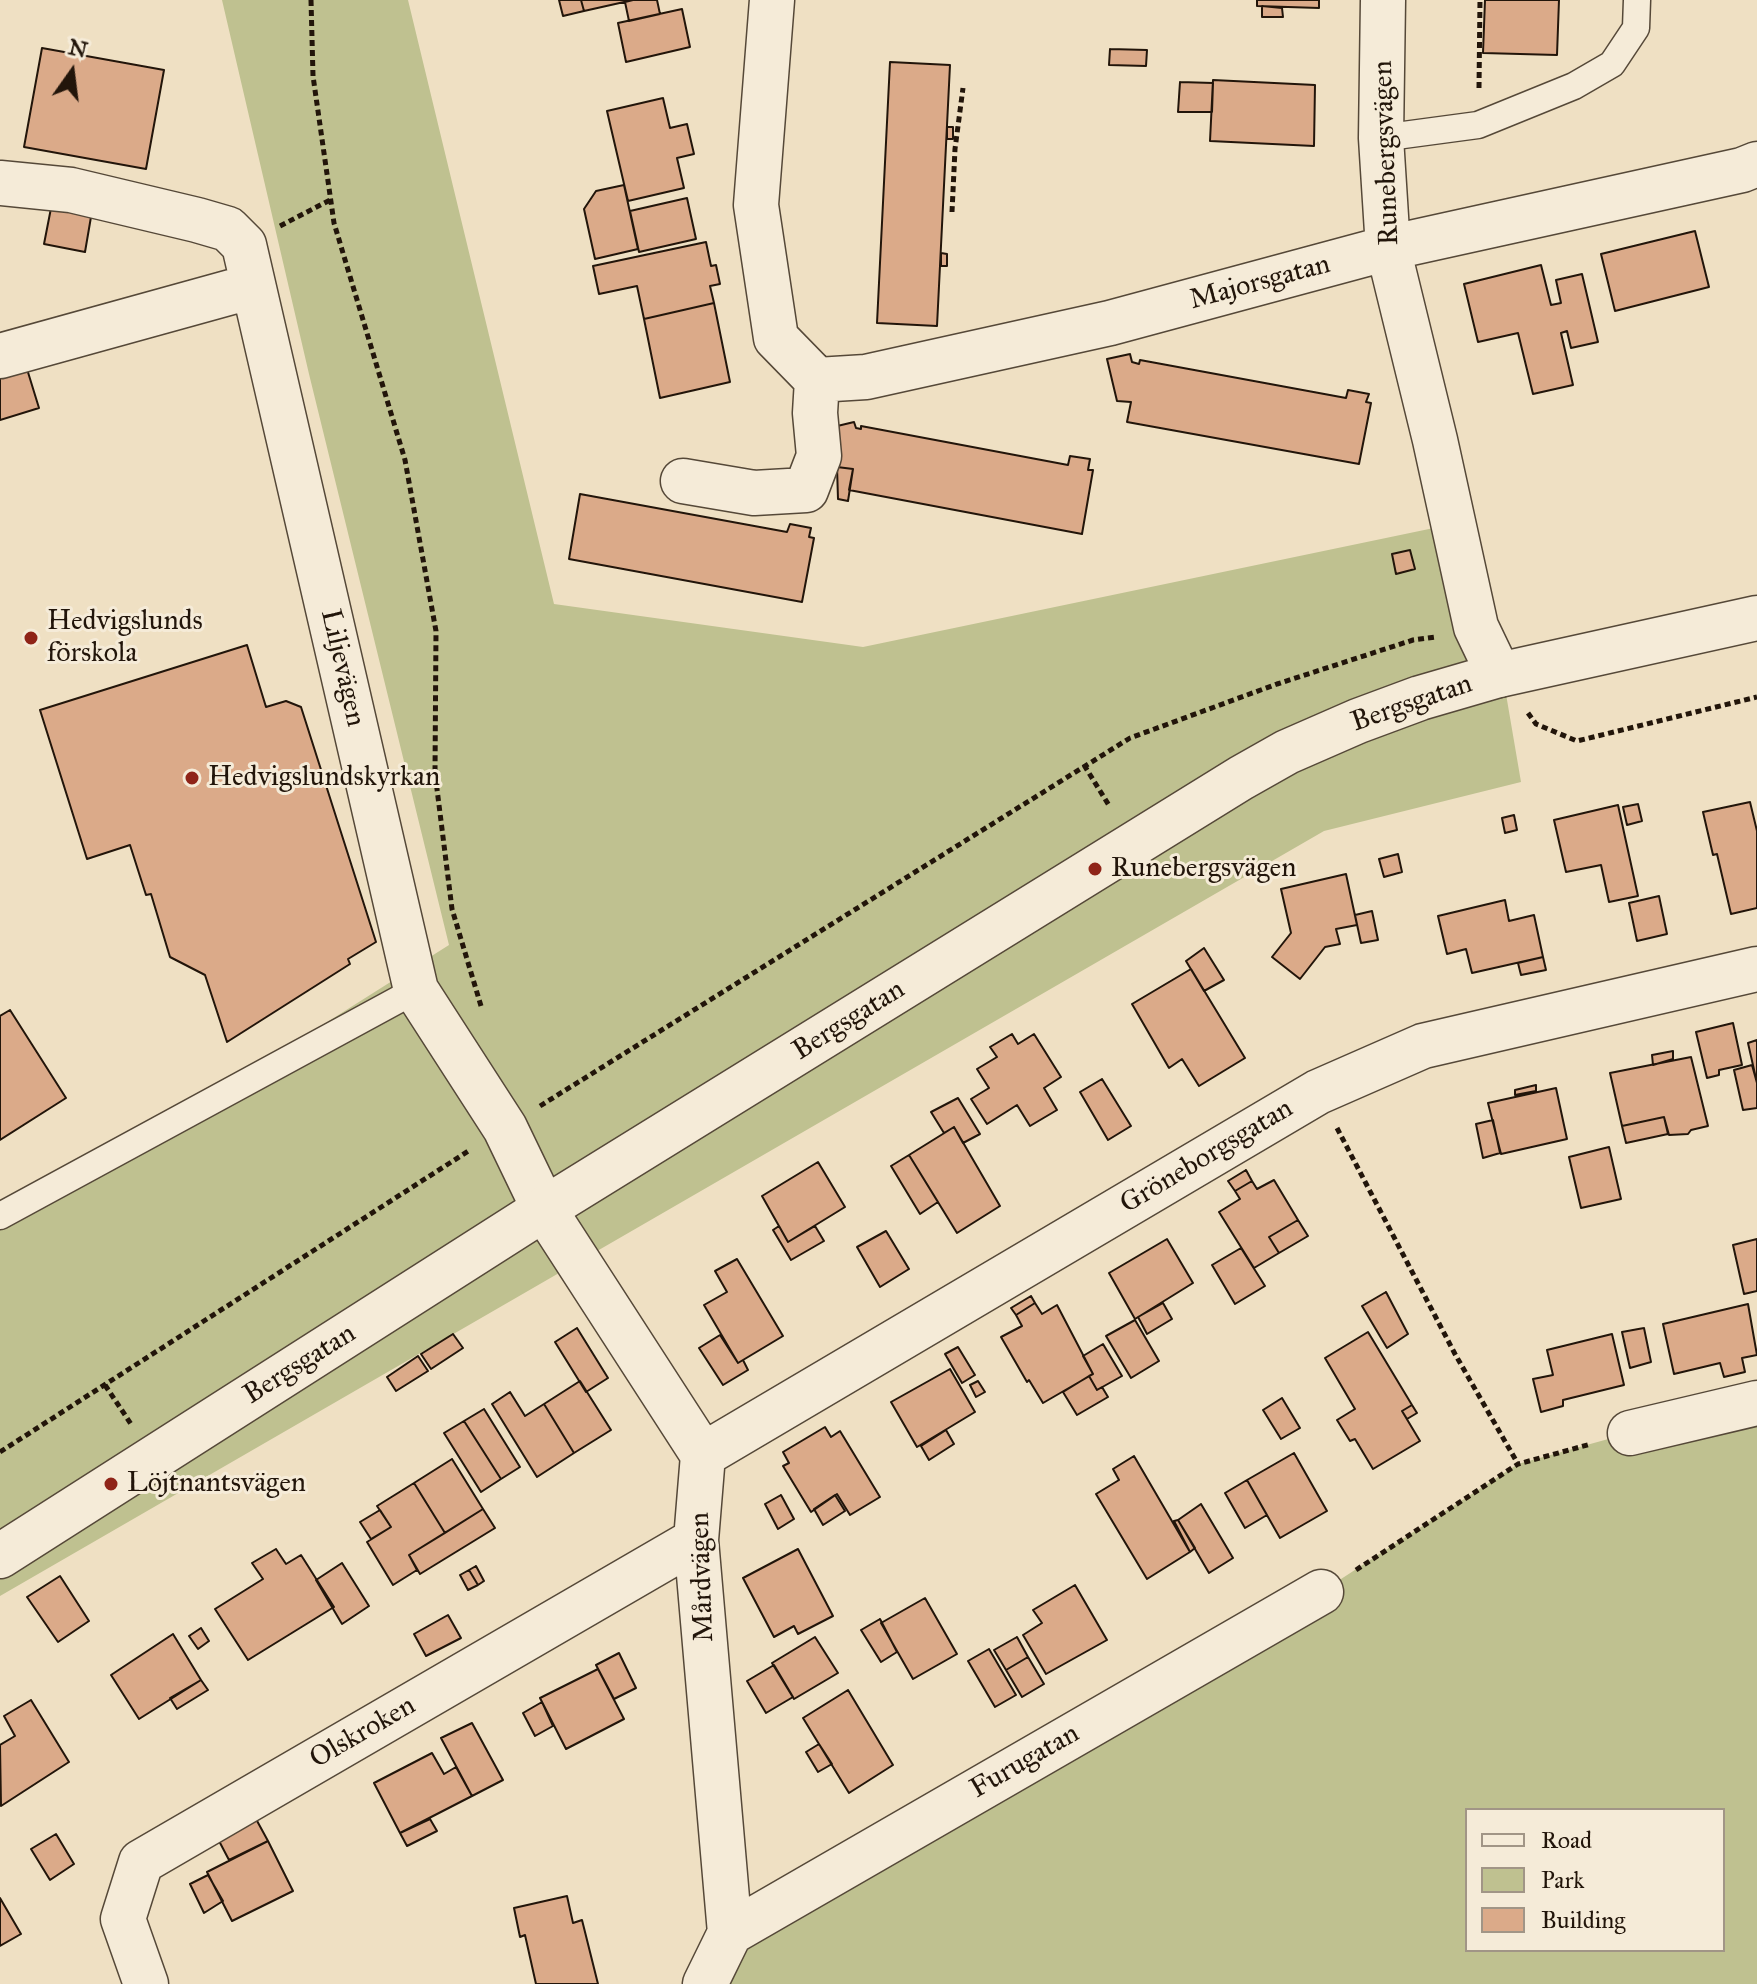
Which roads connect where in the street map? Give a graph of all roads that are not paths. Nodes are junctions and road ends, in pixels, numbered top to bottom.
1 (772, 0) edge
2 (1383, 0) edge
3 (1637, 0) edge
4 (1381, 138) junction
5 (1757, 164) edge
6 (0, 183) edge
7 (1388, 248) junction
8 (248, 266) junction
9 (0, 356) edge
10 (817, 380) junction
11 (683, 481) dead end
12 (1757, 618) edge
13 (1499, 675) junction
14 (1757, 969) edge
15 (416, 990) junction
16 (544, 1209) junction
17 (0, 1216) edge
18 (1757, 1403) edge
19 (1630, 1433) road end
20 (703, 1455) junction
21 (696, 1540) junction
22 (3, 1549) edge
23 (1321, 1592) road end
24 (730, 1933) junction
25 (146, 1984) edge
26 (705, 1984) edge

1 - 10 street
2 - 4 street, Runebergsvägen
3 - 4 lane
4 - 7 street, Runebergsvägen
5 - 7 street, Majorsgatan
6 - 8 street
7 - 10 street, Majorsgatan
7 - 13 street, Runebergsvägen
8 - 9 street
8 - 15 street, Liljevägen
10 - 11 street
12 - 13 street, Bergsgatan
13 - 16 street, Bergsgatan
14 - 20 street, Gröneborgsgatan
15 - 16 street, Liljevägen
15 - 17 lane
16 - 20 street
16 - 22 street, Bergsgatan
18 - 19 street
20 - 21 street, Mårdvägen
21 - 24 street, Mårdvägen
21 - 25 street, Olskroken
23 - 24 street, Furugatan
24 - 26 street

